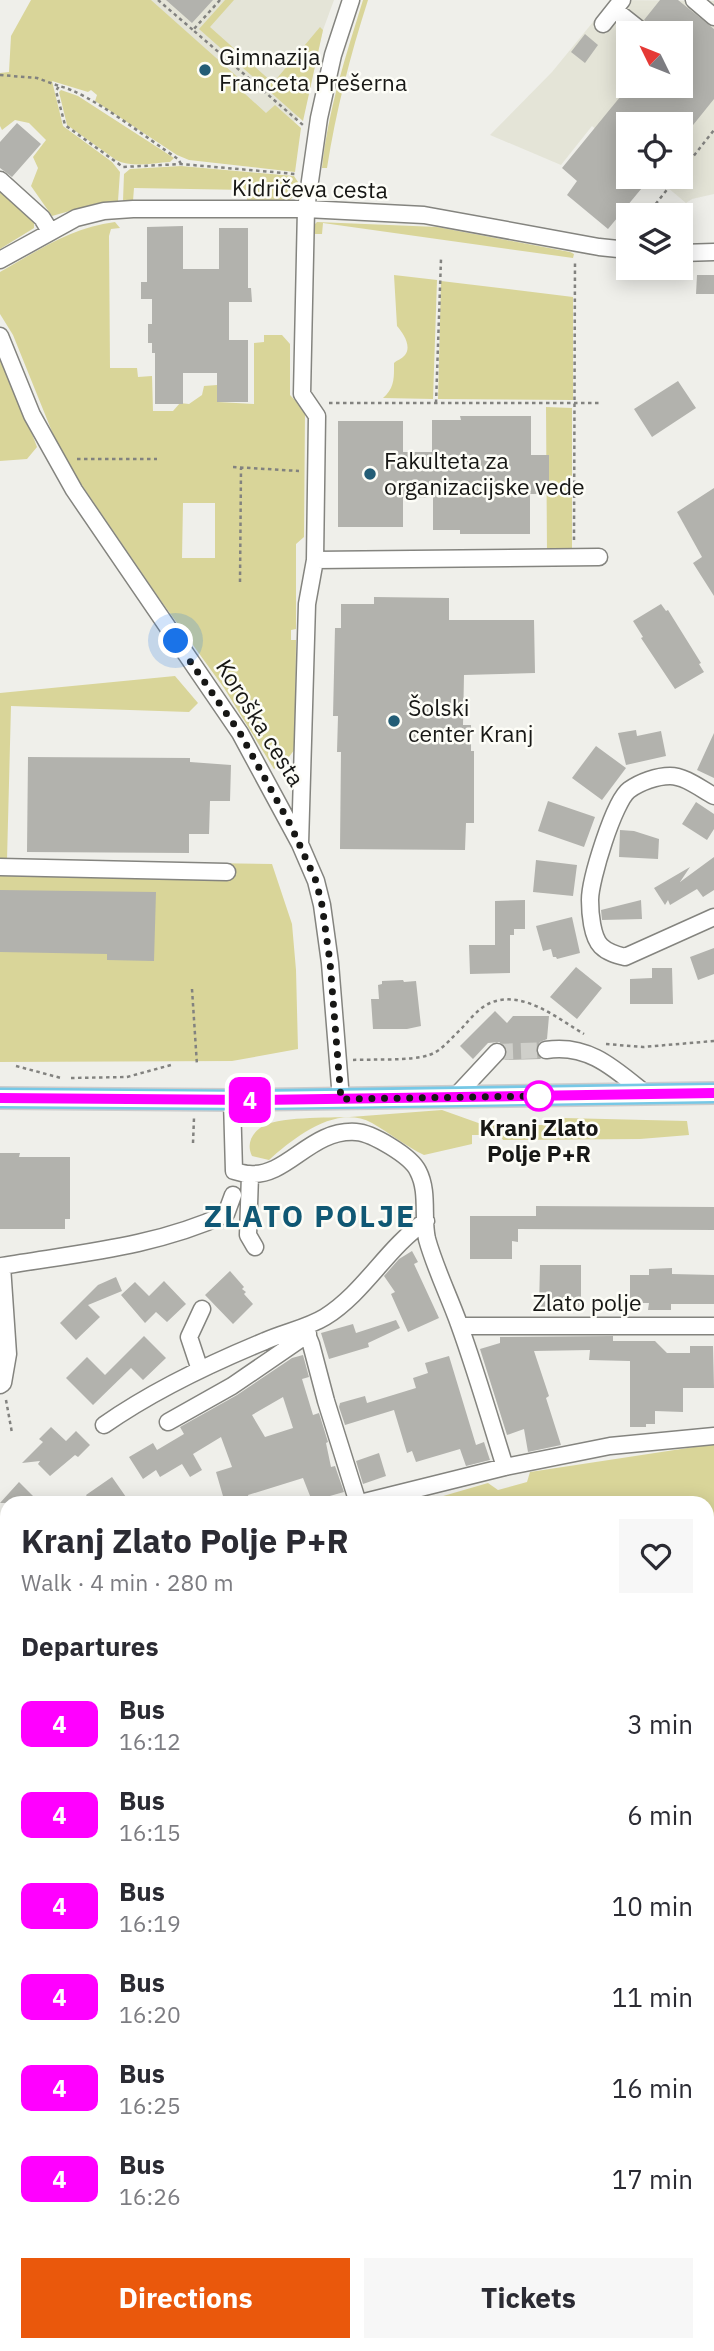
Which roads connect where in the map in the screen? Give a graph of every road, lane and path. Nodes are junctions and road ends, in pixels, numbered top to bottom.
1 (158, 0) edge
2 (220, 0) edge
3 (351, 0) edge
4 (694, 0) edge
5 (619, 5) edge
6 (714, 17) edge
7 (633, 21) edge
8 (603, 24) dead end
9 (193, 30) junction
10 (0, 75) edge
11 (59, 86) junction
12 (305, 127) dead end
13 (714, 130) edge
14 (693, 157) edge
15 (181, 164) junction
16 (298, 174) dead end
17 (0, 180) edge
18 (668, 189) edge
19 (656, 203) edge
20 (306, 209) junction
21 (50, 231) junction
22 (616, 249) edge
23 (714, 252) edge
24 (693, 253) edge
25 (441, 259) dead end
26 (0, 260) edge
27 (575, 261) dead end
28 (0, 336) edge
29 (308, 402) junction
30 (436, 403) junction
31 (574, 403) junction
32 (599, 403) dead end
33 (158, 459) dead end
34 (57, 460) junction
35 (233, 467) dead end
36 (241, 468) junction
37 (316, 472) junction
38 (573, 557) junction
39 (600, 557) dead end
40 (315, 560) junction
41 (240, 582) dead end
42 (714, 796) edge
43 (300, 844) junction
44 (0, 867) edge
45 (227, 872) dead end
46 (714, 917) edge
47 (192, 989) dead end
48 (592, 1039) dead end
49 (714, 1041) edge
50 (603, 1043) dead end
51 (546, 1050) tunnel mouth
52 (497, 1052) tunnel mouth
53 (339, 1060) junction
54 (172, 1065) dead end
55 (197, 1065) dead end
56 (16, 1066) dead end
57 (714, 1093) edge
58 (648, 1095) junction
59 (456, 1096) junction
60 (0, 1098) edge
61 (341, 1099) junction
62 (232, 1100) junction
63 (194, 1118) dead end
64 (193, 1143) dead end
65 (250, 1175) junction
66 (233, 1195) dead end
67 (426, 1221) junction
68 (255, 1247) dead end
69 (202, 1309) dead end
70 (460, 1326) junction
71 (714, 1326) edge
72 (306, 1330) junction
73 (200, 1370) junction
74 (2, 1384) edge
75 (168, 1422) dead end
76 (104, 1425) dead end
77 (12, 1433) dead end
78 (714, 1436) edge
79 (505, 1467) junction
80 (357, 1496) edge
81 (387, 1496) edge

1 - 9 path
2 - 9 path
3 - 20 street
4 - 6 street
5 - 7 street
5 - 8 street
9 - 12 path
10 - 11 path
11 - 15 path
11 - 15 path
13 - 14 path
15 - 16 path
17 - 21 street
18 - 19 path
20 - 21 street, Kidričeva cesta
20 - 22 street, Kidričeva cesta
20 - 29 street
21 - 26 street, Kidričeva cesta
23 - 24 street
25 - 30 path
27 - 31 path
28 - 34 street, Koroška cesta
29 - 30 path
29 - 37 street
30 - 31 path
31 - 32 path
31 - 38 path
33 - 34 path
34 - 43 street, Koroška cesta
35 - 36 path
36 - 37 path
36 - 41 path
37 - 40 street
38 - 39 street
38 - 40 street
40 - 43 street
42 - 46 street
43 - 53 street, Koroška cesta
44 - 45 street
47 - 55 path
48 - 53 path
49 - 50 path
51 - 58 street
52 - 59 street
53 - 61 street, Koroška cesta
54 - 56 path
57 - 58 main road
58 - 59 main road
59 - 61 main road
60 - 62 main road
61 - 62 main road
62 - 65 street
63 - 64 path
65 - 67 street
65 - 68 street
66 - 74 street
67 - 70 street
67 - 72 street
69 - 73 street
70 - 71 street, Zlato polje
70 - 79 street
72 - 73 street
72 - 75 street
72 - 80 street
73 - 76 street
74 - 77 path
78 - 79 street
79 - 81 street

